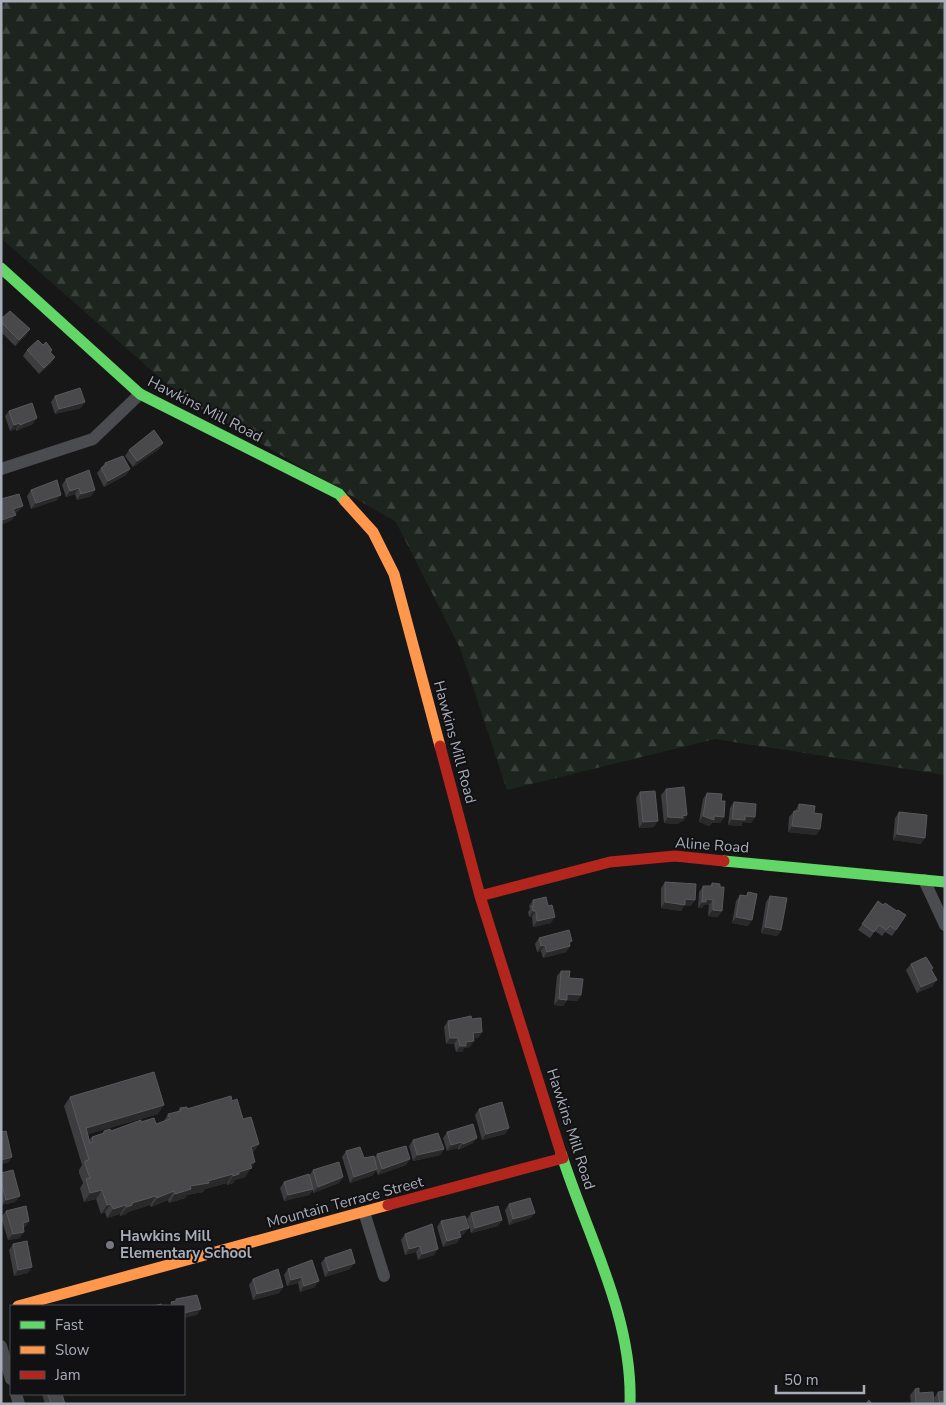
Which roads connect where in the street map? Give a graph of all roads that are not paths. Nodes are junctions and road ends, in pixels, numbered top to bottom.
1 (1, 268) edge
2 (140, 394) junction
3 (1, 469) edge
4 (924, 880) junction
5 (945, 882) edge
6 (480, 896) junction
7 (945, 925) edge
8 (564, 1158) junction
9 (364, 1212) junction
10 (384, 1276) dead end
11 (22, 1305) edge
12 (1, 1346) edge
13 (10, 1376) edge
14 (630, 1404) edge

1 - 2 street, Hawkins Mill Road
2 - 3 street
2 - 6 street, Hawkins Mill Road
4 - 5 street, Aline Road
4 - 6 street, Aline Road
4 - 7 street
6 - 8 street, Hawkins Mill Road
8 - 9 street, Mountain Terrace Street
8 - 14 street, Hawkins Mill Road
9 - 10 street
9 - 11 street, Mountain Terrace Street
12 - 13 street

